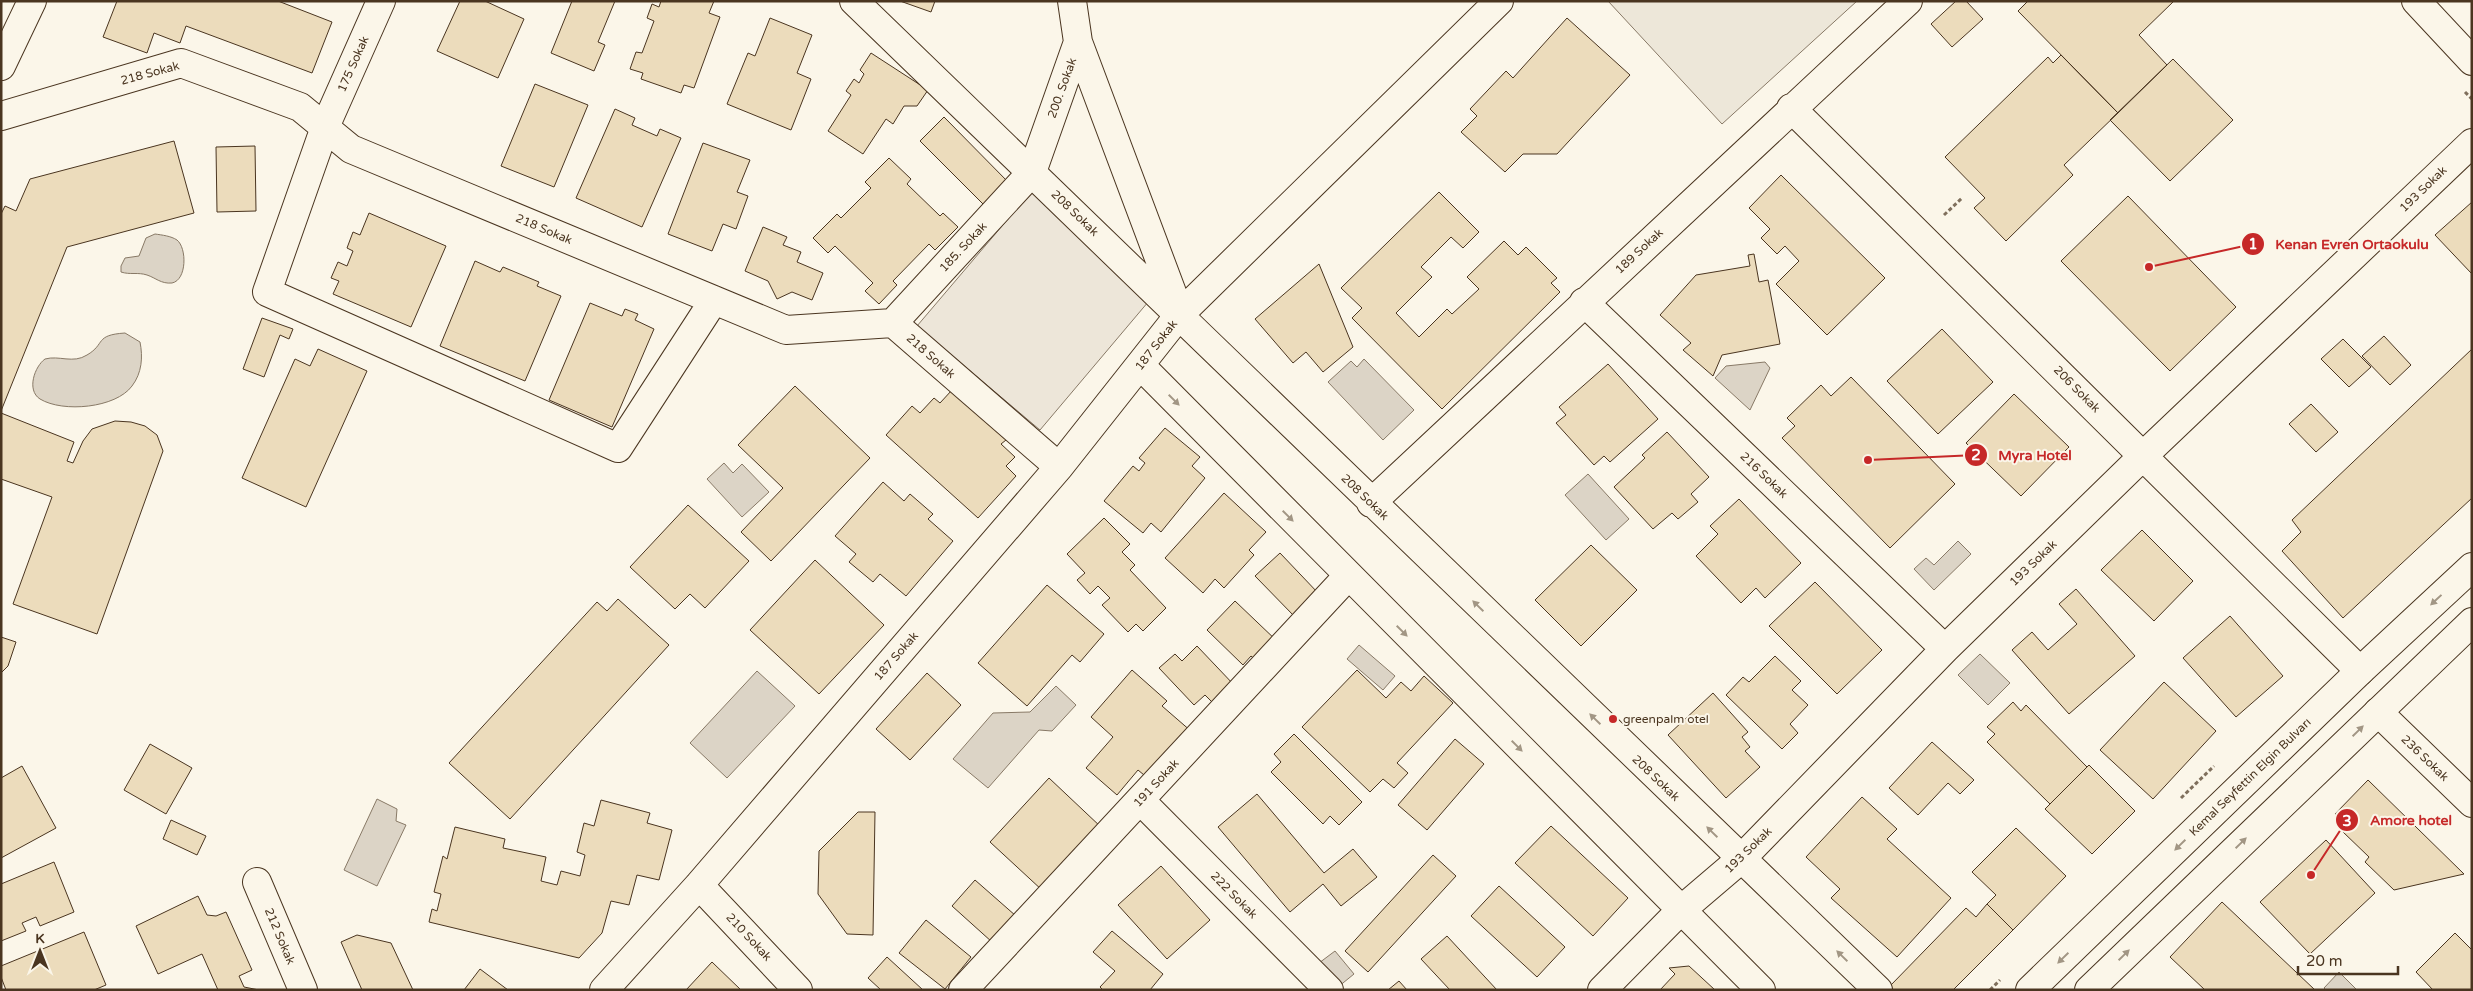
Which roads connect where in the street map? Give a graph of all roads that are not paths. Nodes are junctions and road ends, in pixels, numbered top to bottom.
1 (32, 1) edge
2 (381, 1) edge
3 (854, 1) edge
4 (1072, 1) edge
5 (1498, 1) edge
6 (1908, 1) edge
7 (2416, 1) edge
8 (1078, 42) junction
9 (2472, 61) edge
10 (1, 66) edge
11 (1791, 108) junction
12 (1, 116) edge
13 (325, 127) junction
14 (2472, 143) edge
15 (1032, 172) junction
16 (714, 300) junction
17 (1584, 302) junction
18 (1180, 314) junction
19 (893, 323) junction
20 (1140, 365) junction
21 (2144, 455) junction
22 (1059, 467) junction
23 (1371, 503) junction
24 (2472, 566) edge
25 (1348, 576) junction
26 (2472, 622) edge
27 (1945, 648) junction
28 (2360, 671) junction
29 (2378, 712) junction
30 (1140, 800) junction
31 (2472, 803) edge
32 (1741, 859) junction
33 (257, 882) dead end
34 (699, 885) junction
35 (1680, 911) junction
36 (304, 990) edge
37 (604, 990) edge
38 (798, 990) edge
39 (963, 990) edge
40 (1329, 990) edge
41 (1602, 990) edge
42 (1761, 990) edge
43 (1878, 990) edge
44 (2030, 990) edge
45 (2089, 990) edge

1 - 10 street
2 - 13 street, 175 Sokak
3 - 15 street, 208 Sokak
4 - 8 street, 200. Sokak
5 - 18 street, 187 Sokak
6 - 11 street, 189 Sokak
7 - 9 street
8 - 15 street, 200. Sokak
8 - 18 street
11 - 17 street, 189 Sokak
11 - 21 street, 206 Sokak
12 - 13 street, 218 Sokak
13 - 16 street, 218 Sokak
13 - 16 street, 175 Sokak
14 - 21 street, 193 Sokak
15 - 18 street, 208 Sokak
15 - 19 street, 185. Sokak
16 - 19 street, 218 Sokak
17 - 23 street, 189 Sokak
17 - 27 street, 216 Sokak
18 - 20 street, 187 Sokak
18 - 23 street, 208 Sokak
19 - 22 street, 218 Sokak
20 - 22 street, 187 Sokak
20 -> 25 street
21 - 27 street, 193 Sokak
21 - 28 street, 206 Sokak
22 - 34 street, 187 Sokak
32 -> 23 street, 208 Sokak
24 -> 28 street, Kemal Seyfettin Elgin Bulvarı
25 - 30 street, 191 Sokak
25 -> 35 street
26 - 29 street
27 - 32 street, 193 Sokak
28 -> 44 street, Kemal Seyfettin Elgin Bulvarı
29 - 31 street, 236 Sokak
45 -> 29 street
30 - 39 street, 191 Sokak
30 - 40 street, 222 Sokak
32 - 35 street, 193 Sokak
43 -> 32 street, 208 Sokak
33 - 36 street, 212 Sokak
34 - 37 street, 187 Sokak
34 - 38 street, 210 Sokak
35 - 41 street, 193 Sokak
35 - 42 street

